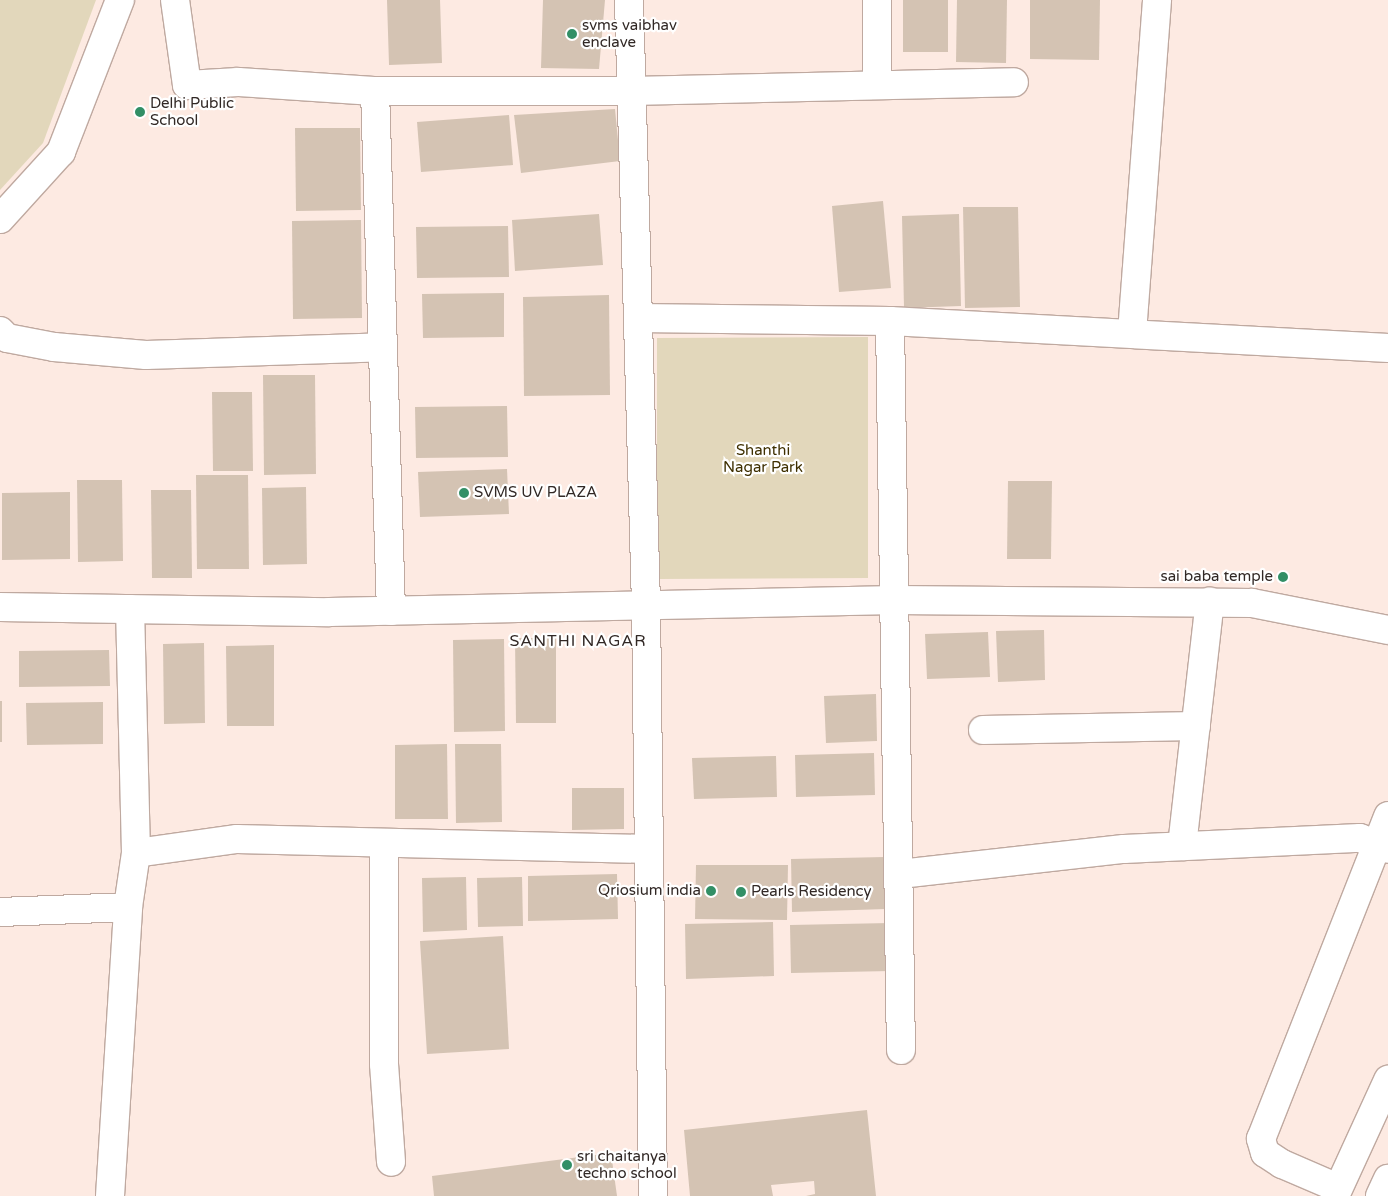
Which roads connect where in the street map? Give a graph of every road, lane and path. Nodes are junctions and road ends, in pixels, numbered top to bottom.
1 (120, 0) edge
2 (175, 0) edge
3 (629, 0) edge
4 (877, 0) edge
5 (1157, 0) edge
6 (1014, 82) dead end
7 (877, 85) junction
8 (375, 91) junction
9 (631, 91) junction
10 (0, 219) edge
11 (638, 318) junction
12 (890, 321) junction
13 (0, 331) edge
14 (1132, 333) junction
15 (383, 347) junction
16 (1388, 348) edge
17 (896, 600) junction
18 (1210, 602) junction
19 (646, 605) junction
20 (0, 607) edge
21 (130, 609) junction
22 (391, 611) junction
23 (1388, 630) edge
24 (1196, 726) junction
25 (983, 730) dead end
26 (1388, 816) edge
27 (384, 843) junction
28 (1182, 846) junction
29 (1382, 846) edge
30 (648, 849) junction
31 (136, 853) junction
32 (900, 874) junction
33 (128, 907) junction
34 (0, 912) edge
35 (901, 1050) dead end
36 (1388, 1080) edge
37 (390, 1162) dead end
38 (1388, 1179) edge
39 (1336, 1192) edge
40 (110, 1196) edge
41 (653, 1196) edge
42 (1380, 1196) edge

1 - 10 street
2 - 8 street
3 - 9 street
4 - 7 street
5 - 14 street
6 - 7 street
7 - 9 street
8 - 9 street
8 - 15 street
9 - 11 street
11 - 12 street
11 - 19 street
12 - 14 street
12 - 17 street
13 - 15 street
14 - 16 street
15 - 22 street
17 - 18 street
17 - 19 street
17 - 32 street
18 - 23 street
18 - 24 street
19 - 22 street
19 - 30 street
20 - 21 street
21 - 22 street
21 - 31 street
24 - 25 street
24 - 28 street
26 - 29 street
27 - 30 street
27 - 31 street
27 - 37 street
28 - 29 street
28 - 32 street
29 - 39 street
30 - 41 street
31 - 33 street
32 - 35 street
33 - 34 street
33 - 40 street
36 - 39 street
38 - 42 street

